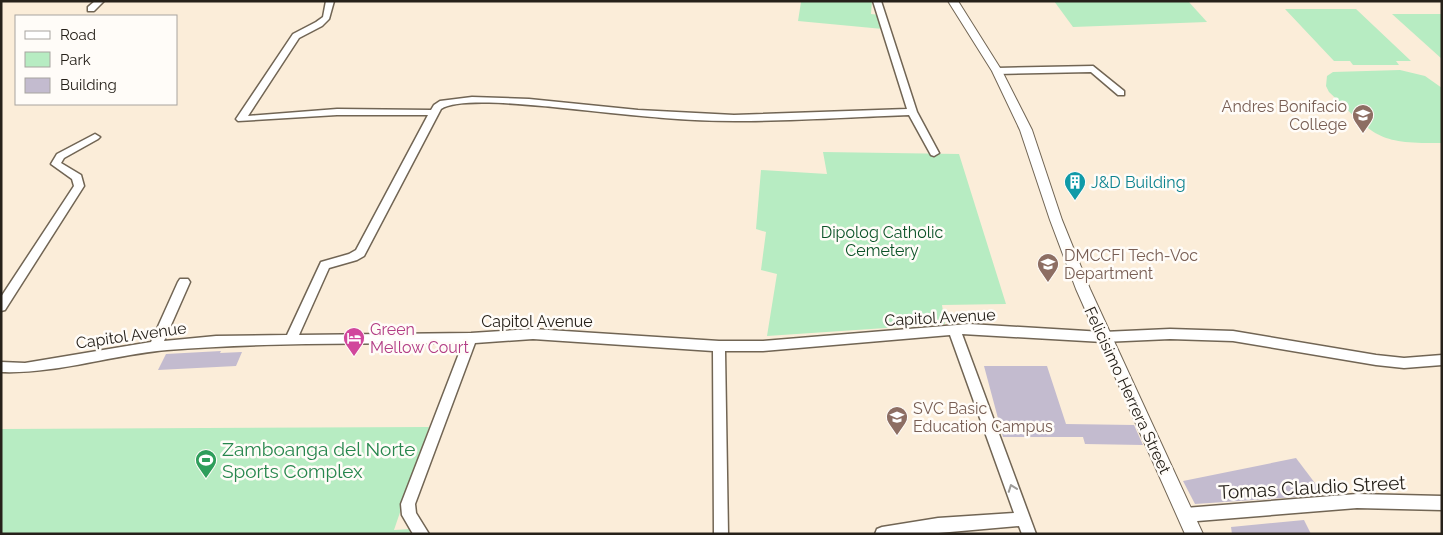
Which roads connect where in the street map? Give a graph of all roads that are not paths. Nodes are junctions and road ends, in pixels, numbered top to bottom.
1 (100, 1) edge
2 (330, 1) edge
3 (877, 1) edge
4 (952, 1) edge
5 (91, 9) dead end
6 (997, 70) junction
7 (1121, 93) dead end
8 (912, 112) junction
9 (434, 113) junction
10 (95, 137) dead end
11 (934, 153) dead end
12 (184, 282) dead end
13 (1, 307) edge
14 (954, 329) junction
15 (1103, 337) junction
16 (471, 338) junction
17 (291, 340) junction
18 (155, 346) junction
19 (719, 346) junction
20 (1442, 360) edge
21 (1, 367) edge
22 (1442, 503) edge
23 (1185, 516) junction
24 (1023, 519) junction
25 (422, 534) edge
26 (720, 534) edge
27 (882, 534) edge
28 (1029, 534) edge
29 (1194, 534) edge

1 - 5 street
2 - 9 street
3 - 8 street
4 - 6 street, Felicisimo Herrera Street
6 - 7 street
6 - 15 street, Felicisimo Herrera Street
8 - 9 street
8 - 11 street
9 - 17 street
10 - 13 street
12 - 18 street
14 - 15 street, Capitol Avenue
14 - 19 street, Capitol Avenue
24 -> 14 street
15 - 20 street, Capitol Avenue
15 - 23 street, Felicisimo Herrera Street
16 - 17 street, Capitol Avenue
16 - 19 street, Capitol Avenue
16 - 25 street
17 - 18 street, Capitol Avenue
18 - 21 street, Capitol Avenue
19 - 26 street
22 - 23 street, Tomas Claudio Street
23 - 29 street, Felicisimo Herrera Street
24 - 27 street
24 - 28 street

